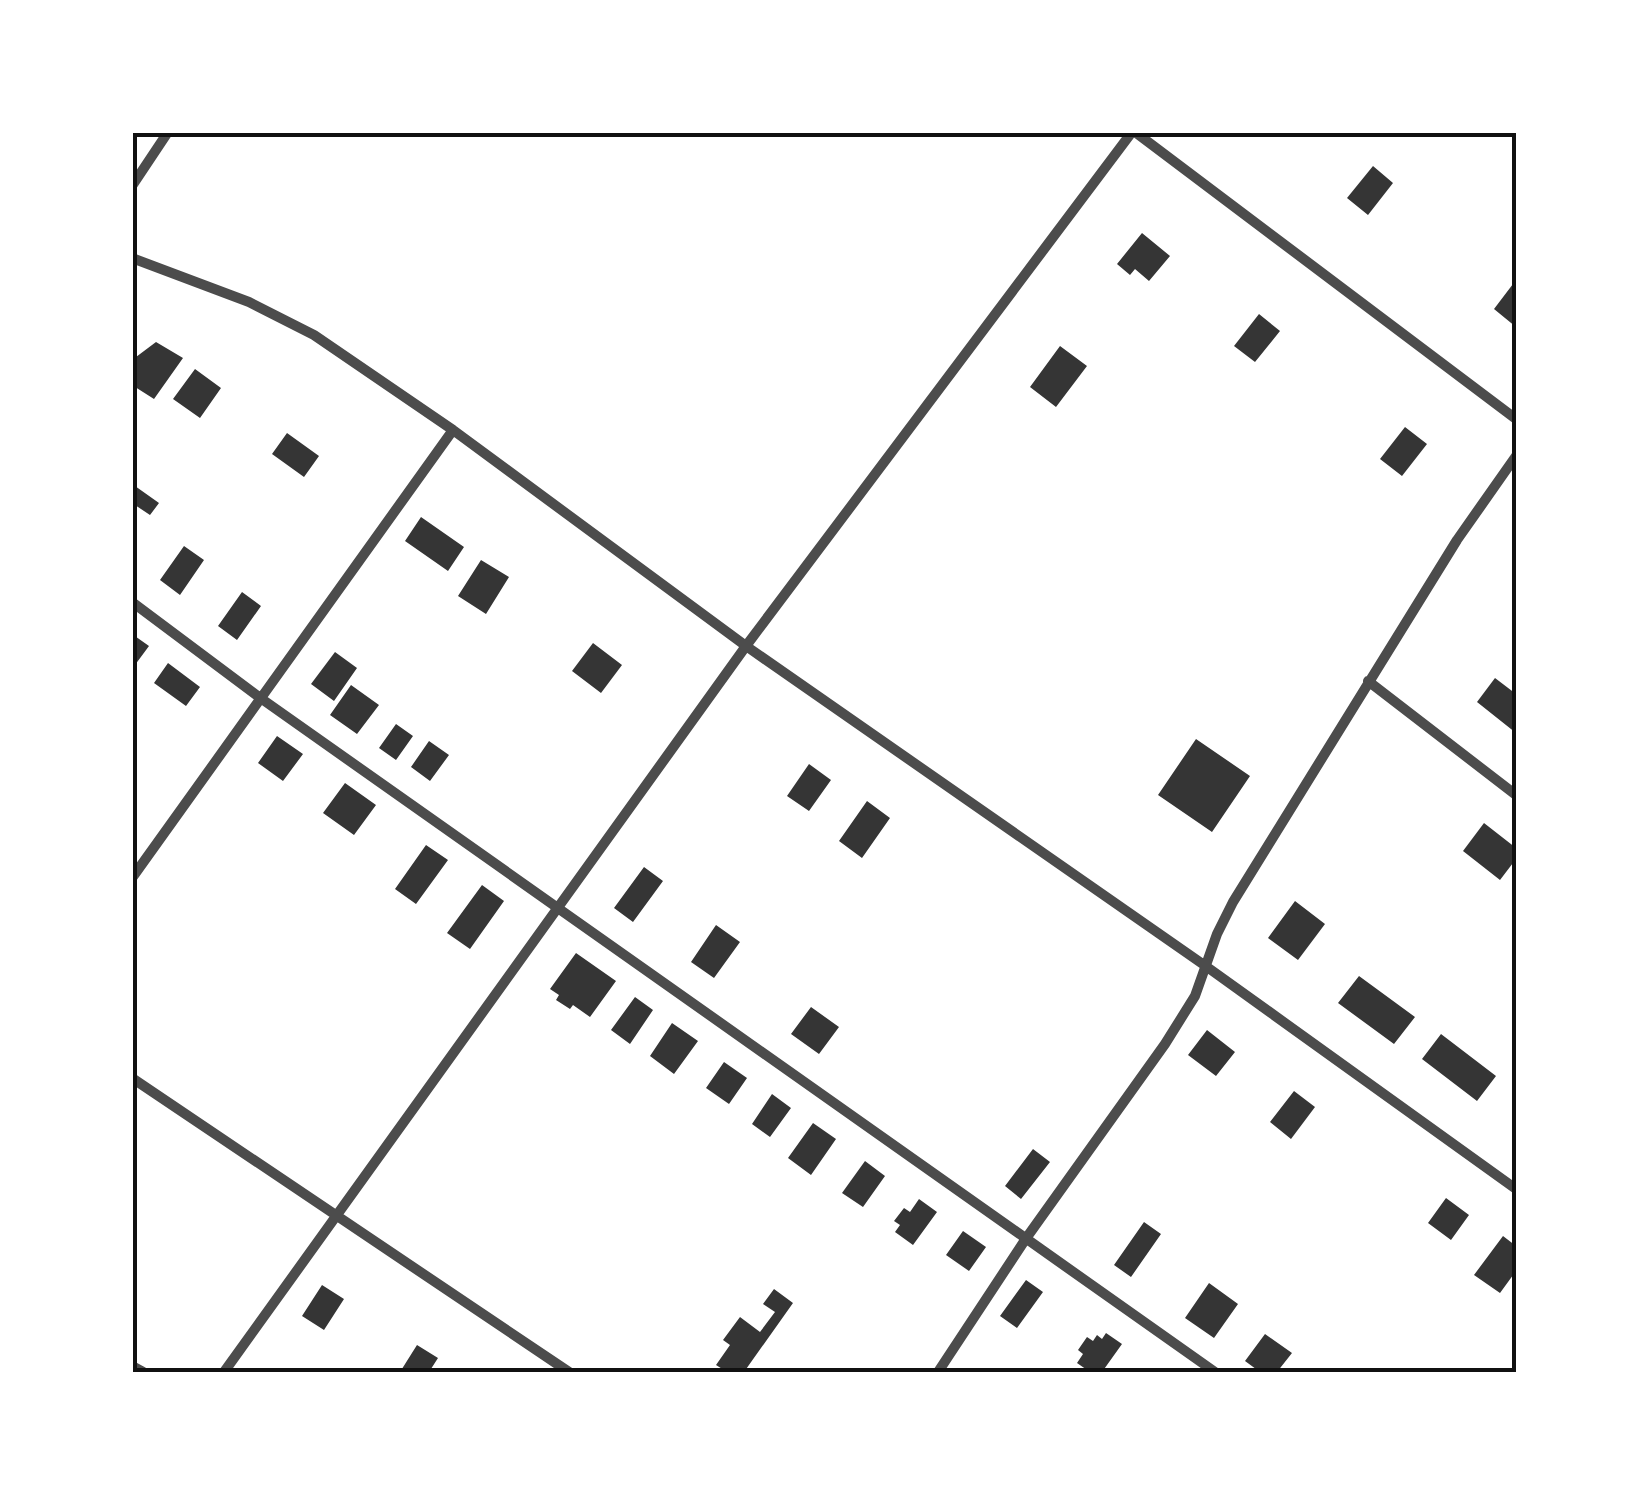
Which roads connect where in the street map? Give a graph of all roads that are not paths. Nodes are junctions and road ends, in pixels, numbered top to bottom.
1 (168, 132) edge
2 (1134, 132) edge
3 (132, 186) edge
4 (132, 258) edge
5 (1516, 419) edge
6 (453, 430) junction
7 (1516, 456) edge
8 (132, 602) edge
9 (746, 646) junction
10 (1368, 681) junction
11 (260, 697) junction
12 (1516, 795) edge
13 (132, 878) edge
14 (560, 907) junction
15 (1207, 967) junction
16 (132, 1078) edge
17 (1516, 1189) edge
18 (339, 1215) junction
19 (1027, 1237) junction
20 (132, 1366) edge
21 (143, 1372) edge
22 (224, 1372) edge
23 (570, 1372) edge
24 (938, 1372) edge
25 (1216, 1372) edge

1 - 3 street
2 - 5 street
2 - 9 street
4 - 6 street
6 - 9 street
6 - 11 street
7 - 10 street
8 - 11 street
9 - 14 street
9 - 15 street
10 - 12 street
10 - 15 street
11 - 13 street
11 - 14 street
14 - 18 street
14 - 19 street
15 - 17 street
15 - 19 street
16 - 18 street
18 - 22 street
18 - 23 street
19 - 24 street
19 - 25 street
20 - 21 street

